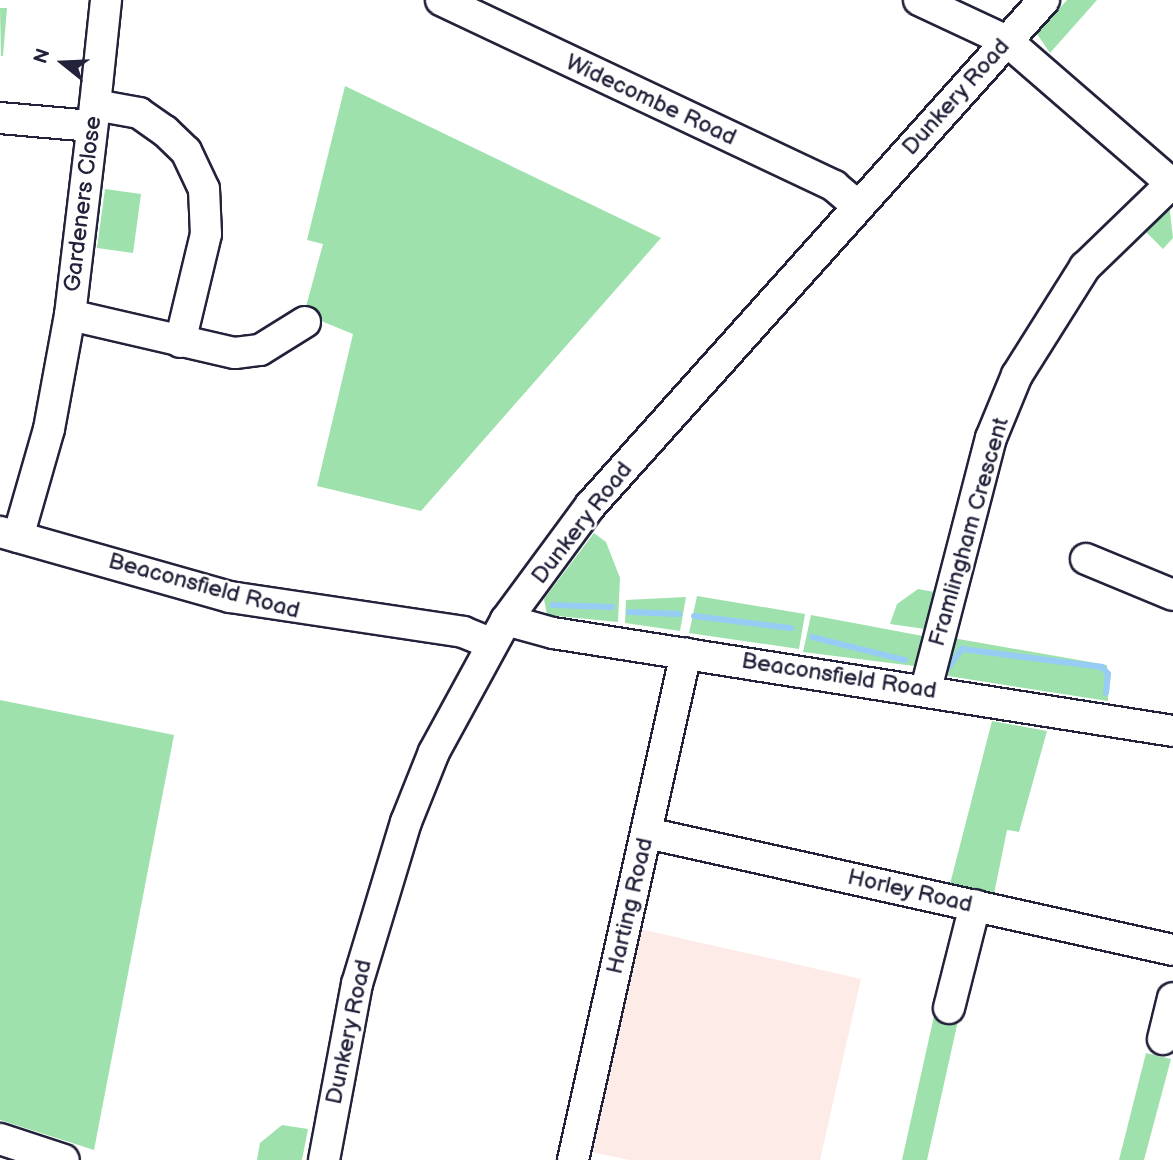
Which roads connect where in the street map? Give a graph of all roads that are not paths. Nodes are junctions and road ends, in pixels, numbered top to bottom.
1 (106, 0) edge
2 (441, 0) edge
3 (919, 0) edge
4 (1044, 0) edge
5 (1007, 41) junction
6 (93, 115) junction
7 (0, 118) edge
8 (1172, 183) edge
9 (858, 205) junction
10 (70, 315) junction
11 (295, 341) dead end
12 (180, 342) junction
13 (9, 534) edge
14 (1086, 559) dead end
15 (1173, 595) edge
16 (499, 632) junction
17 (686, 653) junction
18 (926, 689) junction
19 (1173, 731) edge
20 (647, 833) junction
21 (975, 905) junction
22 (1173, 950) edge
23 (1173, 998) edge
24 (949, 1008) dead end
25 (1163, 1040) dead end
26 (0, 1139) edge
27 (64, 1160) edge
28 (324, 1160) edge
29 (573, 1160) edge

1 - 6 street
2 - 9 street, Widecombe Road
3 - 5 street
4 - 5 street, Dunkery Road
5 - 8 street
5 - 9 street, Dunkery Road
6 - 7 street
6 - 10 street, Gardeners Close
6 - 12 street, Gardeners Close
8 - 18 street, Framlingham Crescent
9 - 16 street, Dunkery Road
10 - 12 street, Gardeners Close
10 - 13 street, Gardeners Close
11 - 12 street, Gardeners Close
13 - 16 street, Beaconsfield Road
14 - 15 street
16 - 17 street, Beaconsfield Road
16 - 28 street, Dunkery Road
17 - 18 street, Beaconsfield Road
17 - 20 street, Harting Road
18 - 19 street, Beaconsfield Road
20 - 21 street, Horley Road
20 - 29 street, Harting Road
21 - 22 street, Horley Road
21 - 24 street
23 - 25 street
26 - 27 street

